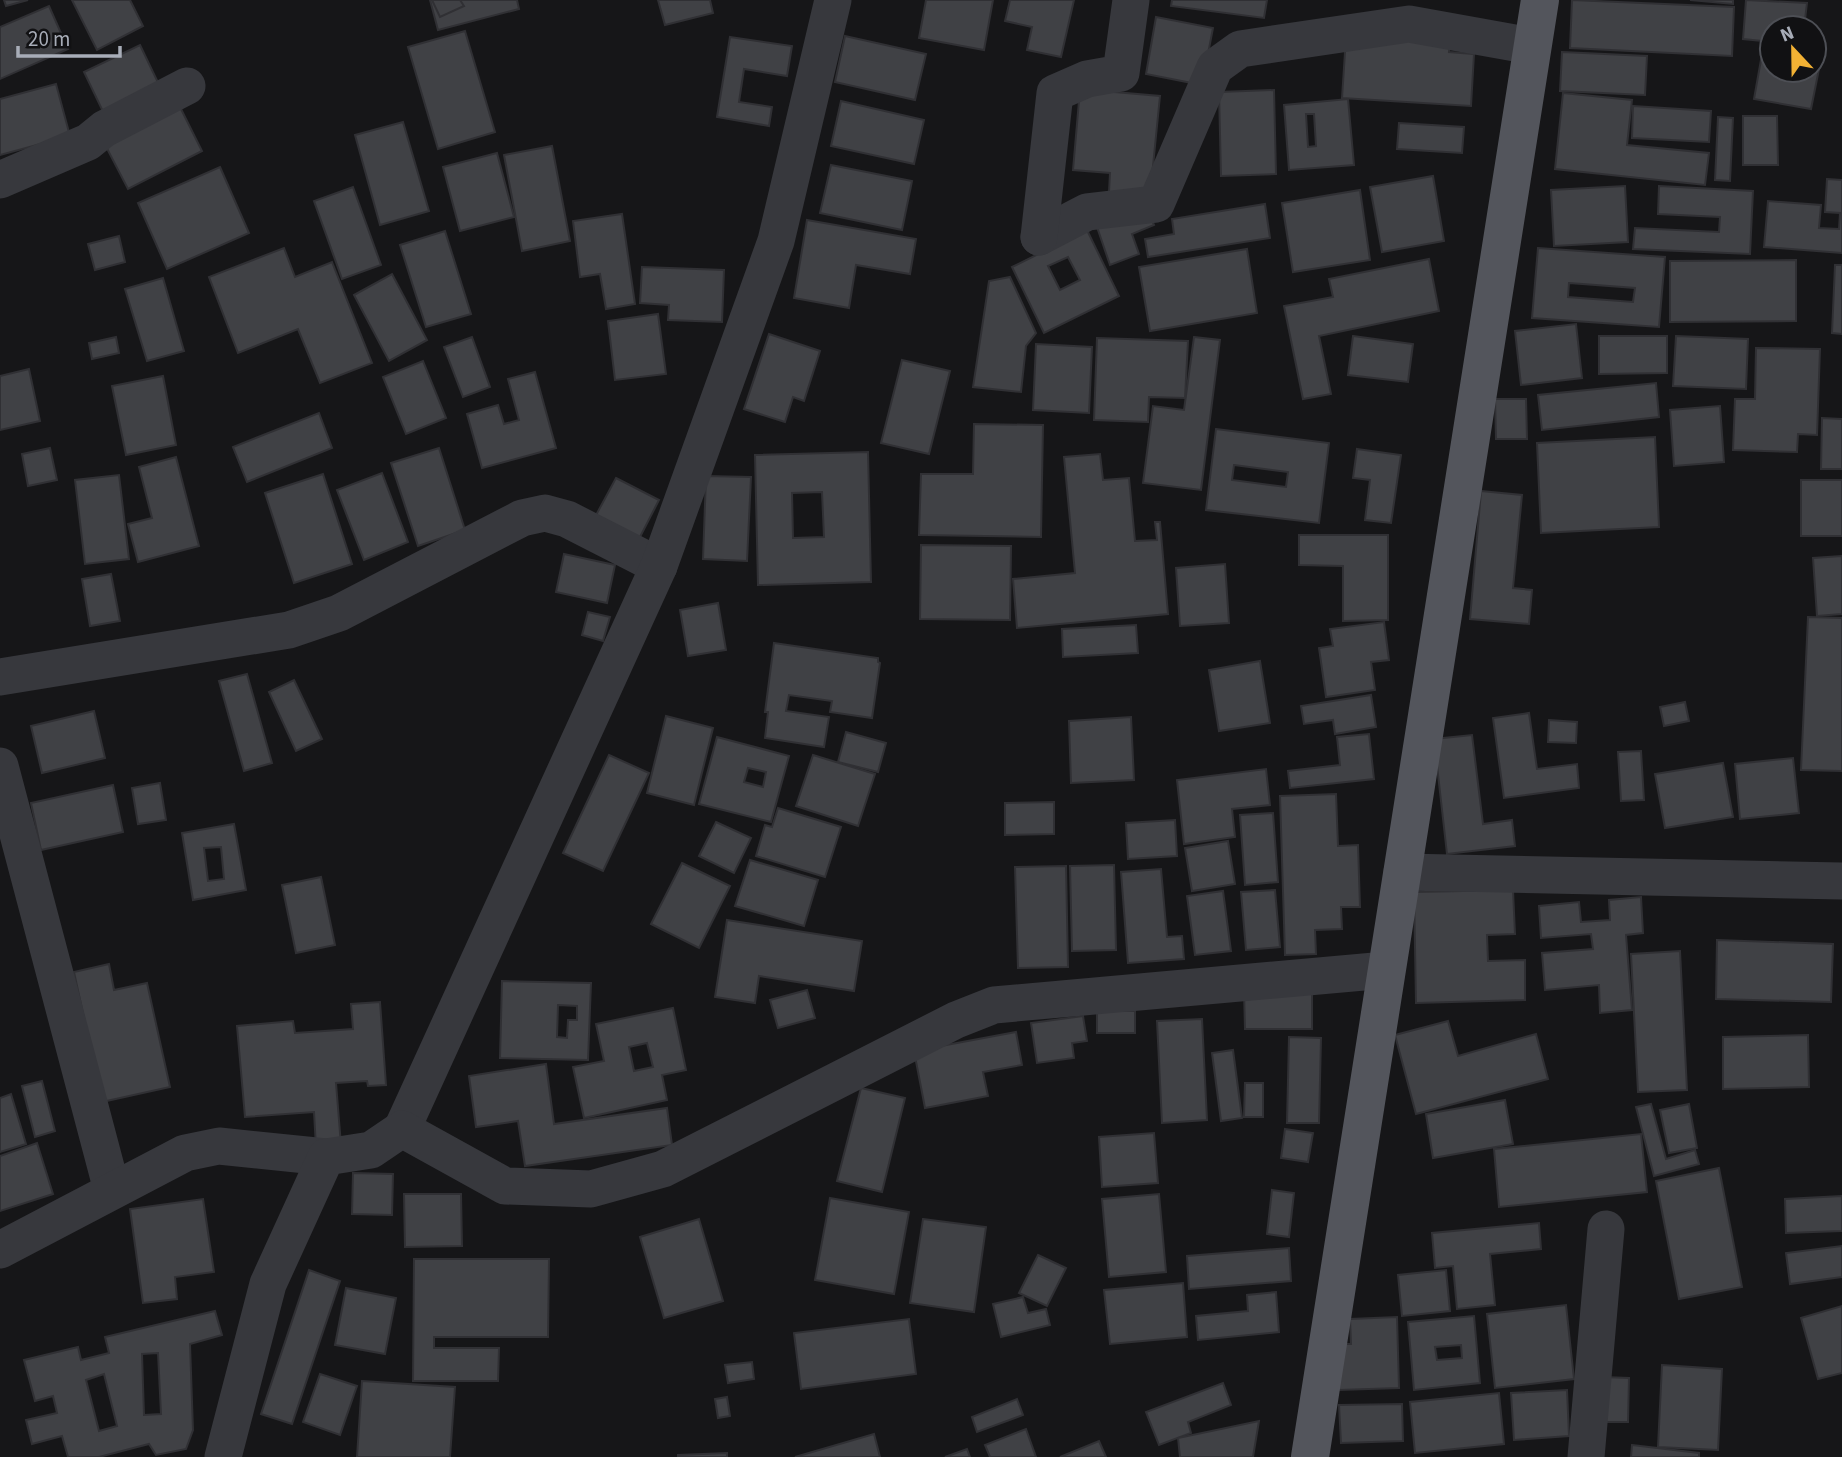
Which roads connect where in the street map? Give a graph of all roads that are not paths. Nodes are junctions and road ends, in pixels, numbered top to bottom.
1 (832, 0) edge
2 (1131, 0) edge
3 (1539, 0) edge
4 (1532, 46) junction
5 (187, 86) dead end
6 (0, 180) edge
7 (659, 566) junction
8 (0, 677) edge
9 (0, 766) edge
10 (1402, 872) junction
11 (1842, 881) edge
12 (1386, 970) junction
13 (402, 1129) junction
14 (326, 1157) junction
15 (112, 1190) junction
16 (1606, 1229) dead end
17 (0, 1250) edge
18 (223, 1457) edge
19 (1310, 1457) edge
20 (1586, 1457) edge

1 - 7 street
2 - 4 street
3 - 4 main road
4 - 10 main road
5 - 6 street
7 - 8 street
7 - 13 street
9 - 15 street
10 - 11 street
10 - 12 main road
12 - 13 street
12 - 19 main road
13 - 14 street
14 - 15 street
14 - 18 street
15 - 17 street
16 - 20 street

